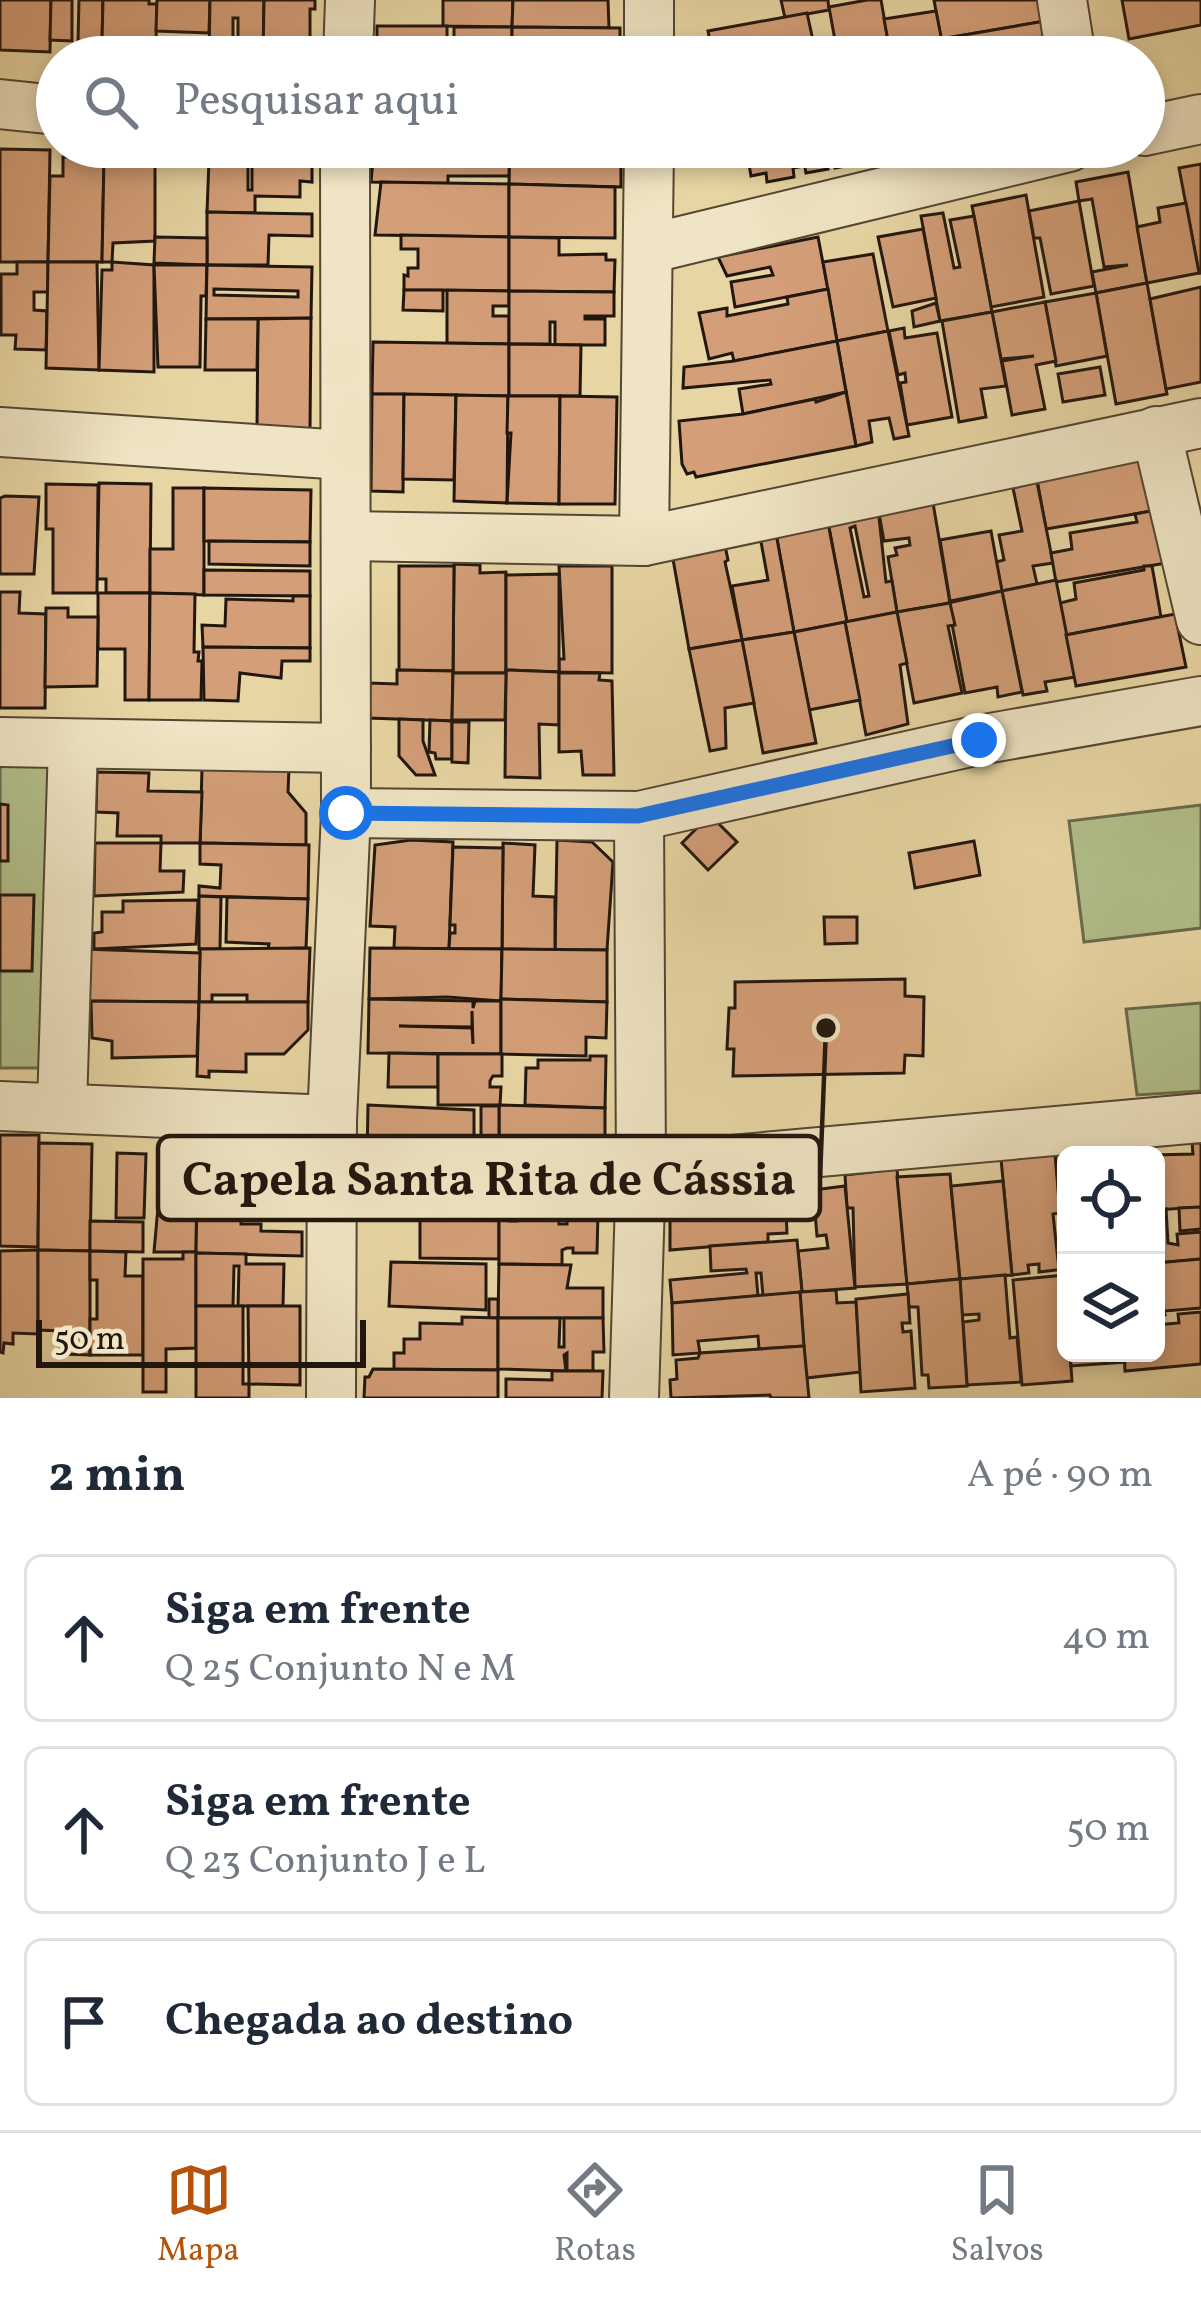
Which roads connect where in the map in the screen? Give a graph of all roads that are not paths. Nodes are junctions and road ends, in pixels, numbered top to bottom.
1 (350, 0) edge
2 (650, 0) edge
3 (1062, 0) edge
4 (349, 36) edge
5 (649, 36) edge
6 (1068, 36) edge
7 (0, 104) edge
8 (36, 108) edge
9 (1201, 118) edge
10 (1165, 126) edge
11 (345, 168) edge
12 (649, 168) edge
13 (982, 168) edge
14 (648, 249) junction
15 (1179, 427) edge
16 (0, 432) edge
17 (344, 455) junction
18 (346, 536) junction
19 (644, 541) junction
20 (1201, 620) edge
21 (1201, 700) edge
22 (0, 742) edge
23 (73, 744) junction
24 (346, 748) junction
25 (346, 813) junction
26 (638, 816) junction
27 (0, 1106) edge
28 (62, 1107) junction
29 (1201, 1118) edge
30 (332, 1120) junction
31 (641, 1168) junction
32 (331, 1398) edge
33 (634, 1398) edge

1 - 4 street
2 - 5 street
3 - 6 street
7 - 8 street
9 - 10 street
11 - 17 street
12 - 14 street
13 - 14 street
14 - 19 street
15 - 19 street
15 - 20 street
16 - 17 street
17 - 18 street
18 - 19 street
18 - 24 street
21 - 26 street
22 - 23 street
23 - 24 street
23 - 28 street
24 - 25 street
25 - 26 street
25 - 30 street
26 - 31 street
27 - 28 street
28 - 30 street
29 - 31 street
30 - 32 street
31 - 33 street

